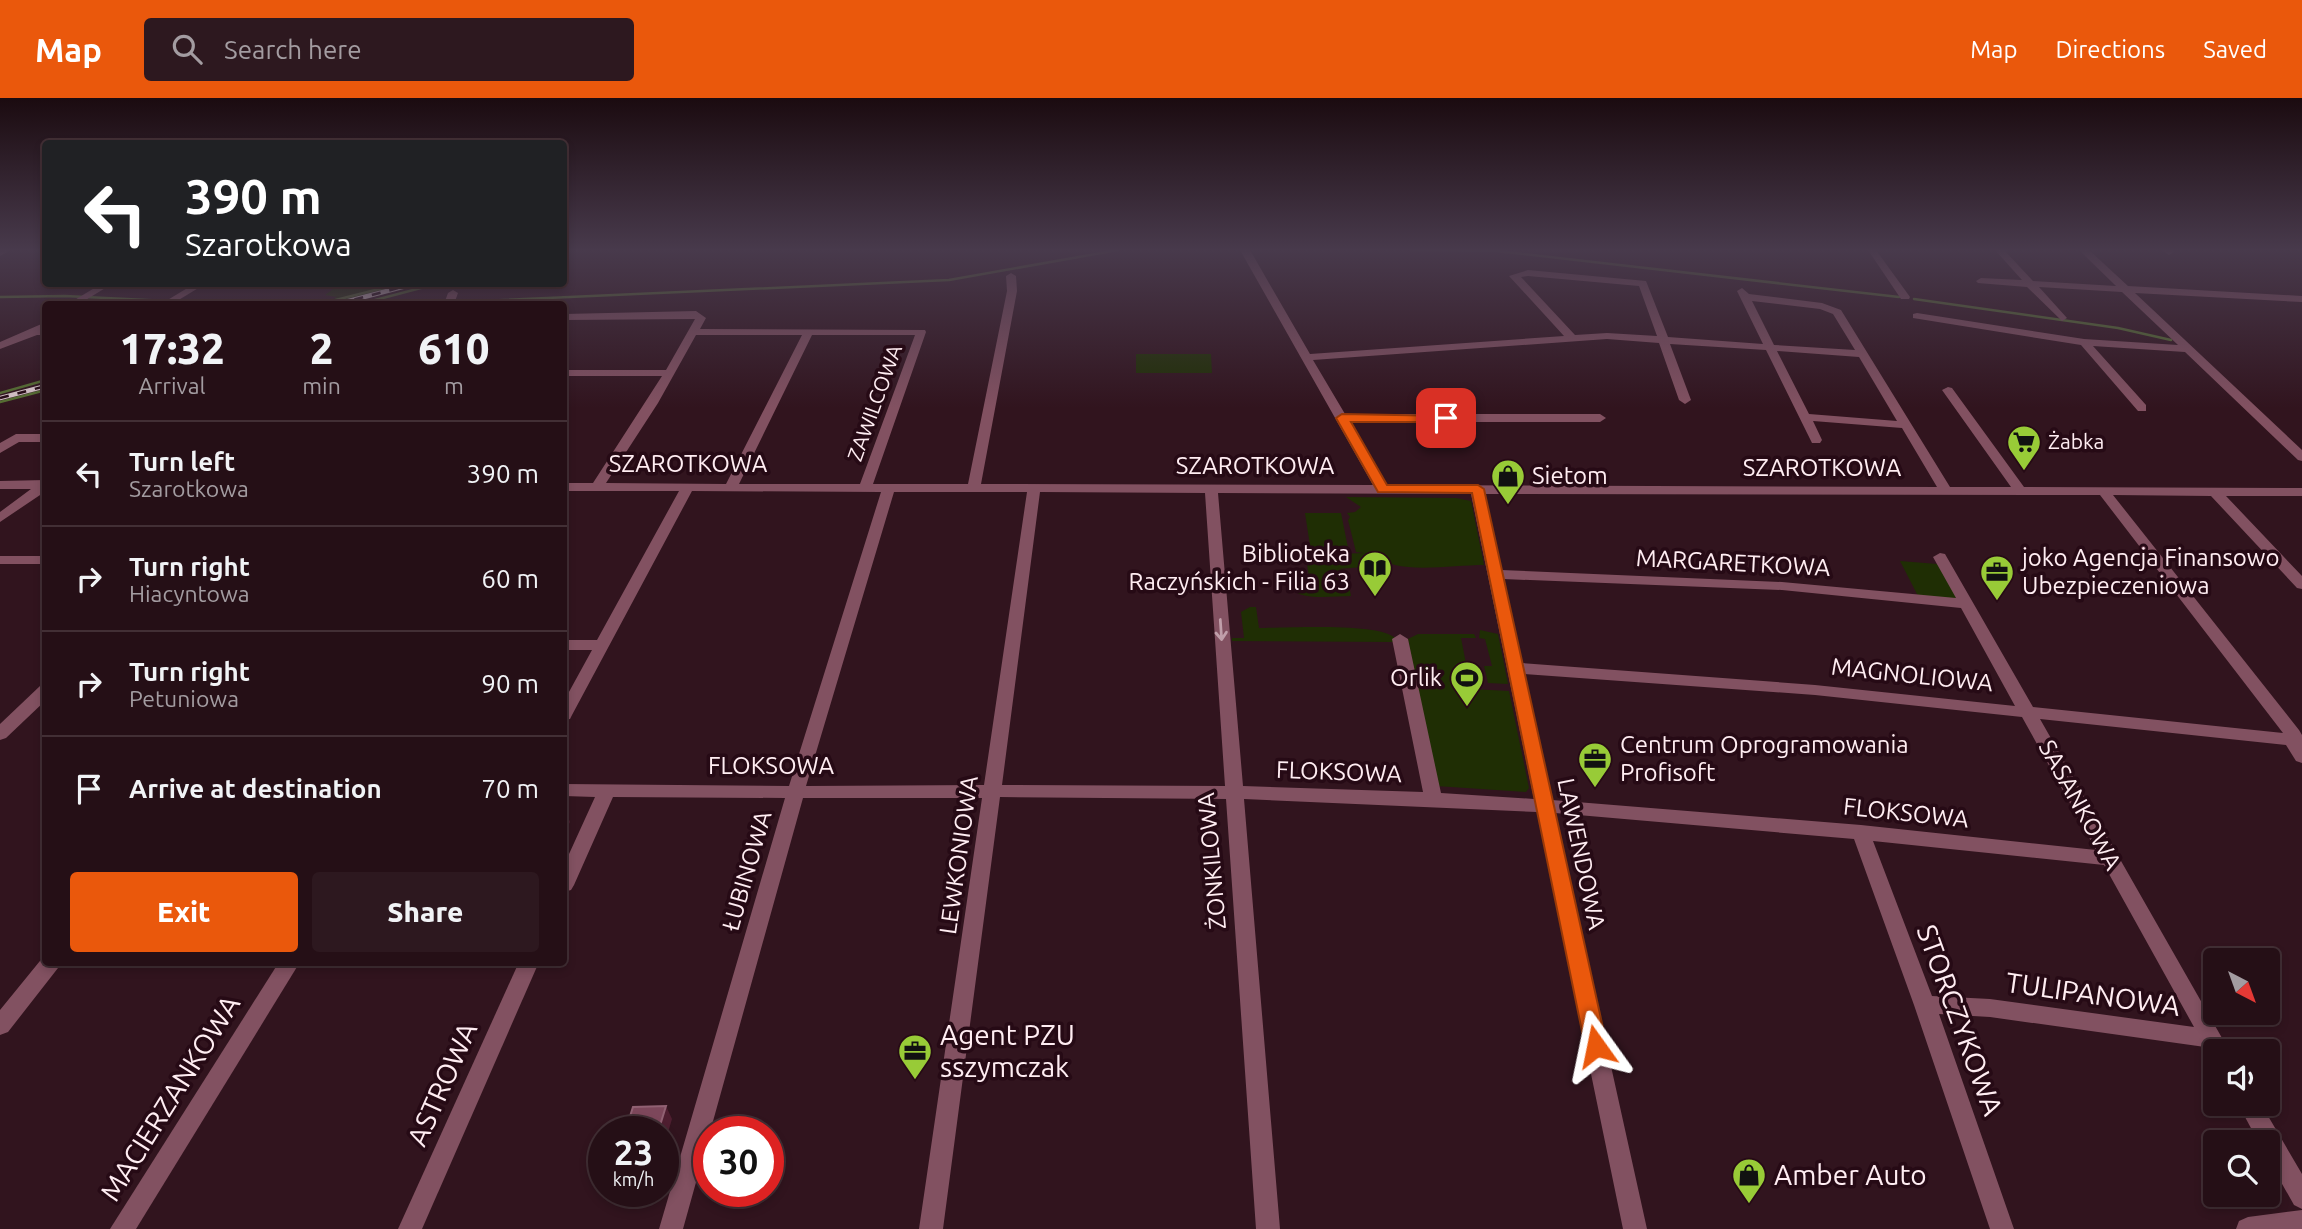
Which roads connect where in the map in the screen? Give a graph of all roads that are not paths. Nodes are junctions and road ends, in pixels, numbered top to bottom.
1 (1011, 303) edge
2 (1275, 303) edge
3 (1539, 303) edge
4 (1650, 303) edge
5 (1748, 303) edge
6 (1799, 303) edge
7 (2048, 303) edge
8 (2140, 303) edge
9 (1917, 316) dead end
10 (567, 317) edge
11 (2062, 318) dead end
12 (42, 326) edge
13 (809, 331) junction
14 (42, 332) edge
15 (695, 332) junction
16 (33, 333) junction
17 (1571, 338) junction
18 (1664, 339) junction
19 (2084, 342) junction
20 (0, 346) edge
21 (1770, 348) junction
22 (2188, 349) junction
23 (1862, 354) junction
24 (1307, 358) junction
25 (567, 373) edge
26 (668, 373) junction
27 (1948, 390) dead end
28 (1685, 400) dead end
29 (2142, 408) dead end
30 (1805, 417) junction
31 (1342, 418) junction
32 (1600, 418) dead end
33 (35, 425) dead end
34 (1905, 425) junction
35 (16, 438) junction
36 (42, 438) edge
37 (1816, 440) dead end
38 (0, 449) edge
39 (2302, 457) edge
40 (0, 485) edge
41 (42, 485) edge
42 (42, 487) edge
43 (567, 487) edge
44 (597, 487) junction
45 (688, 487) junction
46 (731, 487) junction
47 (865, 488) junction
48 (889, 488) junction
49 (974, 488) junction
50 (1034, 488) junction
51 (1211, 489) junction
52 (1382, 489) junction
53 (1478, 489) junction
54 (1946, 491) junction
55 (2020, 491) junction
56 (2103, 491) junction
57 (2215, 492) junction
58 (2302, 492) edge
59 (0, 518) edge
60 (1940, 557) dead end
61 (0, 560) edge
62 (42, 561) edge
63 (1496, 574) junction
64 (2302, 586) edge
65 (1967, 604) junction
66 (1400, 639) dead end
67 (567, 645) edge
68 (601, 645) junction
69 (1516, 668) junction
70 (42, 694) edge
71 (567, 709) edge
72 (2027, 711) junction
73 (0, 734) edge
74 (2299, 741) edge
75 (2302, 757) edge
76 (567, 790) edge
77 (796, 790) junction
78 (607, 791) junction
79 (993, 793) junction
80 (1233, 793) junction
81 (1433, 799) junction
82 (1544, 806) junction
83 (1861, 832) junction
84 (2110, 859) junction
85 (567, 879) edge
86 (48, 966) edge
87 (287, 966) edge
88 (526, 966) edge
89 (1925, 1005) junction
90 (0, 1026) edge
91 (2213, 1039) edge
92 (2203, 1043) edge
93 (2256, 1116) edge
94 (2302, 1197) edge
95 (2302, 1222) edge
96 (122, 1229) edge
97 (410, 1229) edge
98 (671, 1229) edge
99 (930, 1229) edge
100 (1268, 1229) edge
101 (1635, 1229) edge
102 (2002, 1229) edge
103 (2248, 1229) edge

1 - 49 street
2 - 24 street
3 - 17 street
4 - 18 street
5 - 21 street, SZAROTKOWA
6 - 23 street, SZAROTKOWA
7 - 11 street
8 - 22 street
9 - 19 street
10 - 15 street
12 - 16 street
13 - 15 street
13 - 46 street
13 - 47 street, ZAWILCOWA
14 - 16 street
15 - 26 street
16 - 20 street
17 - 18 street
17 - 24 street
18 - 21 street
18 - 28 street
19 - 22 street
19 - 29 street
21 - 23 street
21 - 30 street, SZAROTKOWA
22 - 39 street
23 - 34 street, SZAROTKOWA
24 - 31 street
25 - 26 street
26 - 44 street
27 - 55 street
30 - 34 street
30 - 37 street, SZAROTKOWA
31 - 32 street
31 - 52 street
33 - 35 street
34 - 54 street, SZAROTKOWA
35 - 36 street
35 - 38 street
40 - 41 street
42 - 59 street
43 - 44 street, SZAROTKOWA
44 - 45 street, SZAROTKOWA
45 - 46 street, SZAROTKOWA
45 - 68 street
46 - 47 street, SZAROTKOWA
47 - 48 street, SZAROTKOWA
48 - 49 street, SZAROTKOWA
48 - 77 street, ŁUBINOWA
49 - 50 street, SZAROTKOWA
50 - 51 street, SZAROTKOWA
50 - 79 street, LEWKONIOWA
51 - 52 street, SZAROTKOWA
51 -> 80 street, ŻONKILOWA
52 - 53 street, SZAROTKOWA
53 - 54 street, SZAROTKOWA
53 - 63 street, LAWENDOWA
54 - 55 street, SZAROTKOWA
55 - 56 street, SZAROTKOWA
56 - 57 street, SZAROTKOWA
56 - 74 street
57 - 58 street, SZAROTKOWA
57 - 64 street
60 - 65 street, SASANKOWA
61 - 62 street
63 - 65 street, MARGARETKOWA
63 - 69 street, LAWENDOWA
65 - 72 street, SASANKOWA
66 - 81 street
67 - 68 street
68 - 71 street
69 - 72 street, MAGNOLIOWA
69 - 82 street, LAWENDOWA
70 - 73 street
72 - 74 street, MAGNOLIOWA
72 - 84 street, SASANKOWA
74 - 75 street
76 - 78 street, FLOKSOWA
77 - 78 street, FLOKSOWA
77 - 79 street, FLOKSOWA
77 - 98 street, ŁUBINOWA
78 - 85 street
79 - 80 street, FLOKSOWA
79 - 99 street, LEWKONIOWA
80 - 81 street, FLOKSOWA
80 - 100 street, ŻONKILOWA
81 - 82 street, FLOKSOWA
82 - 83 street, FLOKSOWA
82 - 101 street, LAWENDOWA
83 - 84 street, FLOKSOWA
83 - 89 street, STORCZYKOWA
84 - 91 street, SASANKOWA
86 - 90 street
87 - 96 street, MACIERZANKOWA
88 - 97 street, ASTROWA
89 - 92 street, TULIPANOWA
89 - 102 street, STORCZYKOWA
93 - 94 street
95 - 103 street

